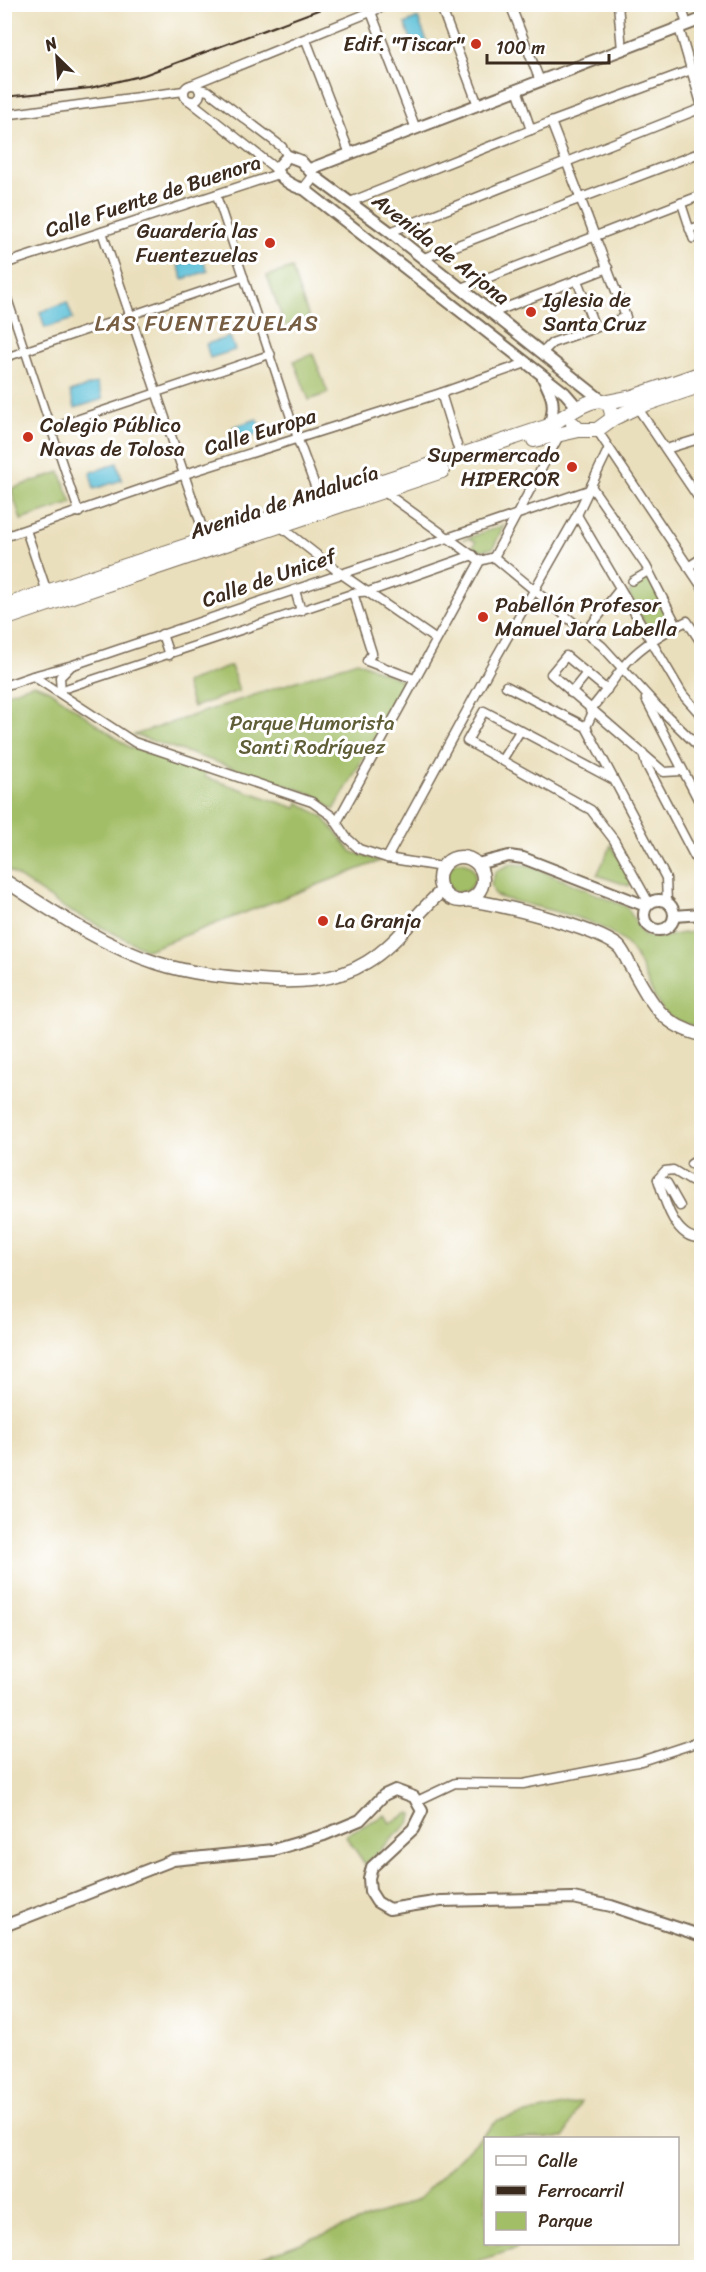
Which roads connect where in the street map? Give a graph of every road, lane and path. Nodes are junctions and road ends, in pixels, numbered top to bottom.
1 (390, 4) edge
2 (440, 4) edge
3 (510, 4) edge
4 (618, 4) edge
5 (681, 4) edge
6 (371, 12) junction
7 (702, 19) edge
8 (683, 27) junction
9 (306, 40) junction
10 (622, 50) junction
11 (691, 70) junction
12 (540, 81) junction
13 (698, 81) edge
14 (195, 87) junction
15 (517, 89) junction
16 (184, 91) junction
17 (190, 102) junction
18 (478, 105) junction
19 (702, 108) edge
20 (4, 115) edge
21 (551, 122) junction
22 (416, 129) junction
23 (531, 130) junction
24 (702, 152) edge
25 (350, 154) junction
26 (288, 156) junction
27 (566, 161) junction
28 (277, 171) junction
29 (312, 172) junction
30 (304, 189) junction
31 (216, 194) junction
32 (702, 195) edge
33 (580, 198) junction
34 (350, 202) junction
35 (681, 202) junction
36 (702, 225) edge
37 (689, 229) junction
38 (102, 232) junction
39 (390, 232) junction
40 (594, 235) junction
41 (693, 239) dead end
42 (424, 258) junction
43 (4, 264) edge
44 (608, 268) junction
45 (244, 277) junction
46 (577, 280) junction
47 (4, 288) edge
48 (461, 288) junction
49 (492, 313) junction
50 (130, 316) junction
51 (595, 327) junction
52 (25, 351) junction
53 (542, 353) junction
54 (271, 354) junction
55 (4, 358) edge
56 (526, 363) junction
57 (702, 373) edge
58 (542, 376) junction
59 (702, 385) edge
60 (157, 393) junction
61 (441, 393) junction
62 (603, 401) junction
63 (637, 407) junction
64 (576, 410) junction
65 (612, 419) junction
66 (51, 428) junction
67 (555, 430) junction
68 (579, 430) junction
69 (597, 430) junction
70 (702, 438) edge
71 (298, 440) junction
72 (666, 449) junction
73 (608, 450) junction
74 (460, 455) junction
75 (185, 474) junction
76 (702, 483) edge
77 (691, 486) junction
78 (590, 488) junction
79 (383, 491) junction
80 (321, 502) junction
81 (702, 503) edge
82 (79, 513) junction
83 (517, 514) junction
84 (577, 515) junction
85 (280, 526) junction
86 (26, 530) junction
87 (447, 536) junction
88 (4, 537) edge
89 (208, 544) junction
90 (494, 557) junction
91 (476, 558) junction
92 (702, 558) edge
93 (688, 567) junction
94 (649, 571) junction
95 (340, 573) junction
96 (632, 581) dead end
97 (702, 587) edge
98 (620, 589) junction
99 (294, 590) junction
100 (534, 591) junction
101 (47, 592) junction
102 (368, 592) junction
103 (353, 593) junction
104 (4, 606) edge
105 (301, 611) junction
106 (4, 619) edge
107 (677, 626) junction
108 (585, 633) junction
109 (162, 634) junction
110 (435, 639) junction
111 (651, 642) junction
112 (702, 644) edge
113 (169, 655) junction
114 (73, 665) junction
115 (624, 670) junction
116 (587, 674) junction
117 (33, 676) junction
118 (414, 680) junction
119 (4, 686) edge
120 (506, 686) dead end
121 (641, 688) junction
122 (64, 690) junction
123 (607, 690) junction
124 (571, 693) junction
125 (592, 711) junction
126 (702, 716) edge
127 (586, 728) junction
128 (520, 731) junction
129 (702, 750) edge
130 (643, 753) junction
131 (502, 760) junction
132 (682, 771) junction
133 (612, 779) junction
134 (702, 807) edge
135 (337, 822) junction
136 (387, 858) junction
137 (477, 864) junction
138 (700, 865) edge
139 (442, 867) junction
140 (4, 880) edge
141 (482, 884) junction
142 (443, 890) junction
143 (465, 900) junction
144 (667, 902) junction
145 (501, 905) junction
146 (647, 905) junction
147 (702, 915) edge
148 (674, 916) junction
149 (702, 1035) edge
150 (702, 1157) edge
151 (691, 1164) dead end
152 (702, 1176) edge
153 (658, 1179) junction
154 (680, 1206) dead end
155 (702, 1238) edge
156 (702, 1741) edge
157 (417, 1801) junction
158 (4, 1926) edge
159 (702, 1936) edge

1 - 6 street
2 - 18 street
3 - 12 street
4 - 10 street
5 - 8 street
6 - 9 street
6 - 22 street
7 - 8 street
8 - 10 street
8 - 11 street
9 - 14 street
9 - 25 street
10 - 12 street
11 - 13 street
11 - 21 street
12 - 15 street
13 - 19 street
14 - 16 street
14 - 17 street
14 - 26 street
15 - 18 street
15 - 23 street
16 - 17 street
16 - 20 street
17 - 28 street
18 - 22 street
19 - 27 street
21 - 23 street
21 - 27 street
22 - 25 street
23 - 34 street
24 - 33 street
25 - 29 street
26 - 28 street
26 - 29 street, Avenida de Arjona
27 - 33 street
27 - 39 street
28 - 30 street, Avenida de Arjona
28 - 31 street, Calle Fuente de Buenora
29 - 30 street
29 - 34 street, Avenida de Arjona
30 - 56 street, Avenida de Arjona
31 - 38 street, Calle Fuente de Buenora
31 - 45 street
32 - 35 street
33 - 40 street
33 - 42 street
34 - 39 street, Avenida de Arjona
35 - 37 street
35 - 40 street
36 - 37 street
37 - 41 street
38 - 43 street, Calle Fuente de Buenora
38 - 50 street
39 - 42 street, Avenida de Arjona
40 - 44 street
40 - 48 street
42 - 48 street, Avenida de Arjona
44 - 46 street
44 - 51 street
45 - 50 street
45 - 54 street
46 - 49 street
46 - 51 street
47 - 52 street
48 - 49 street, Avenida de Arjona
49 - 53 street, Avenida de Arjona
50 - 52 street
50 - 60 street
51 - 53 street
52 - 55 street
52 - 66 street
53 - 62 street, Avenida de Arjona
54 - 60 street
54 - 71 street
56 - 58 street, Avenida de Arjona
56 - 61 street, Calle Europa
57 - 62 main road
58 - 64 street, Avenida de Arjona
58 - 67 street
59 - 63 main road
60 - 66 street
60 - 75 street
61 - 71 street, Calle Europa
61 - 74 street
62 - 64 main road, Avenida de Andalucía
62 - 65 main road
63 - 65 main road
63 - 72 street
64 - 67 main road, Avenida de Andalucía
64 - 68 main road
65 - 69 main road
66 - 82 street
67 - 68 main road, Avenida de Andalucía
67 - 74 main road, Avenida de Andalucía
67 - 79 main road, Avenida de Andalucía
67 - 83 street
68 - 69 main road, Avenida de Andalucía
69 - 73 street
70 - 72 street
71 - 75 street, Calle Europa
71 - 80 street
72 - 77 street
73 - 78 street
73 - 93 street
74 - 80 main road, Avenida de Andalucía
75 - 82 street, Calle Europa
75 - 89 street
76 - 77 street
77 - 81 street
78 - 83 street, Calle de Unicef
78 - 84 street
78 - 94 street
79 - 85 main road, Avenida de Andalucía
79 - 87 street
80 - 89 main road, Avenida de Andalucía
82 - 86 street, Calle Europa
83 - 87 street, Calle de Unicef
83 - 90 street
84 - 98 street
84 - 100 street
85 - 89 main road, Avenida de Andalucía
85 - 95 street
86 - 88 street, Calle Europa
86 - 101 street
87 - 91 street
87 - 95 street, Calle de Unicef
89 - 101 main road, Avenida de Andalucía
89 - 106 main road, Avenida de Andalucía
90 - 91 street
90 - 100 street
91 - 102 street
91 - 110 street
92 - 93 street
93 - 97 street
94 - 96 street
94 - 107 street
95 - 99 street, Calle de Unicef
95 - 102 street
98 - 108 street
98 - 111 street
99 - 105 street
99 - 109 street, Calle de Unicef
100 - 108 street
100 - 136 street
101 - 104 main road, Avenida de Andalucía
102 - 103 street
102 - 110 street
103 - 105 street
103 - 118 street
105 - 113 street
107 - 111 street
107 - 112 street
108 - 115 street
109 - 113 street
109 - 114 street, Calle de Unicef
110 - 118 street
111 - 115 street
111 - 126 street
113 - 122 street
114 - 117 street, Calle de Unicef
114 - 122 street
115 - 121 street
115 - 123 street
116 - 123 street
116 - 124 street
116 - 124 street
117 - 119 street, Calle de Unicef
117 - 122 street
118 - 135 street
120 - 127 street
121 - 129 street
121 - 132 street
122 - 135 street
123 - 125 street
124 - 125 street
125 - 127 street
125 - 130 street
127 - 133 street
128 - 131 street
128 - 131 street
128 - 133 street
130 - 132 street
130 - 138 street
131 - 146 street
132 - 134 street
133 - 144 street
135 - 136 street
136 - 139 street
137 - 139 main road
137 - 141 main road
137 - 146 street
139 - 142 main road
140 - 142 main road
141 - 143 main road
141 - 145 main road
142 - 143 main road
143 - 145 main road
144 - 146 street
144 - 148 street
145 - 149 main road
146 - 148 street
147 - 148 street
150 - 151 street
152 - 153 street
153 - 154 street
153 - 155 street
156 - 157 street
157 - 158 street
157 - 159 street

